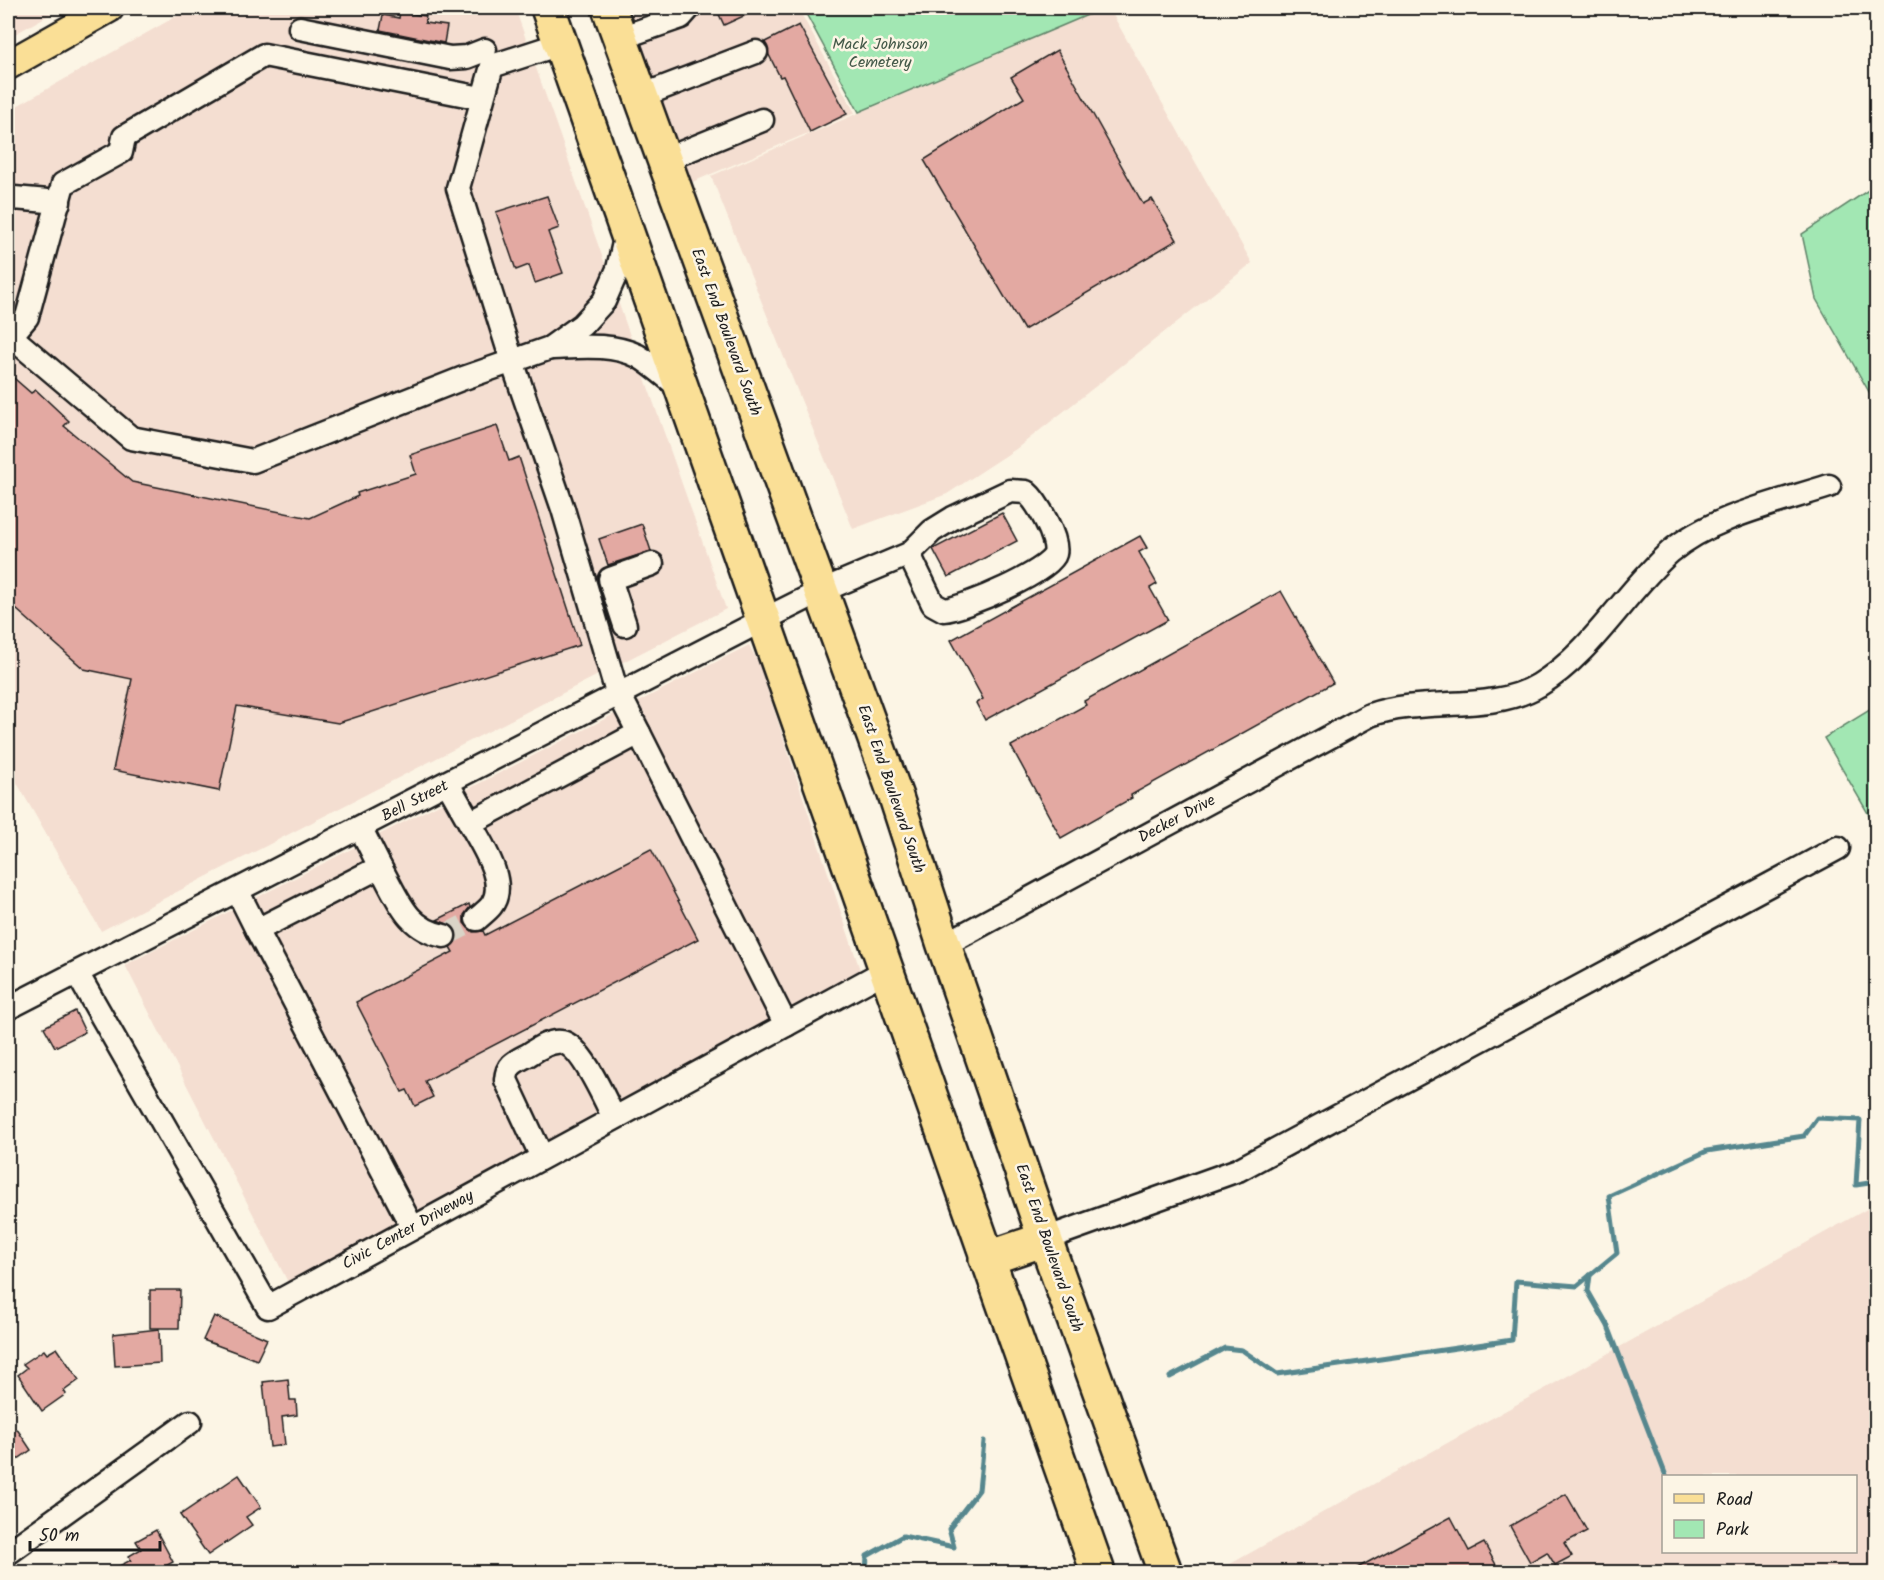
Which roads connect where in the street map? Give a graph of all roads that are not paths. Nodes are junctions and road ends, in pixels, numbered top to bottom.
1 (109, 8) edge
2 (548, 8) edge
3 (609, 8) edge
4 (689, 8) edge
5 (300, 28) dead end
6 (620, 38) junction
7 (560, 44) junction
8 (485, 50) dead end
9 (756, 52) dead end
10 (8, 65) edge
11 (640, 96) junction
12 (481, 98) junction
13 (762, 120) dead end
14 (663, 160) junction
15 (8, 201) edge
16 (59, 202) junction
17 (626, 234) junction
18 (9, 335) edge
19 (550, 348) junction
20 (512, 361) junction
21 (679, 387) junction
22 (1829, 486) dead end
23 (909, 554) junction
24 (652, 564) dead end
25 (821, 591) junction
26 (761, 621) junction
27 (625, 625) dead end
28 (619, 694) junction
29 (639, 733) junction
30 (448, 784) junction
31 (470, 823) junction
32 (361, 829) junction
33 (1838, 848) dead end
34 (380, 867) junction
35 (238, 892) junction
36 (477, 919) tunnel mouth
37 (257, 930) junction
38 (444, 936) dead end
39 (944, 945) junction
40 (887, 970) junction
41 (77, 973) junction
42 (8, 1008) edge
43 (786, 1025) junction
44 (614, 1118) junction
45 (542, 1157) junction
46 (412, 1227) junction
47 (1045, 1239) junction
48 (986, 1259) junction
49 (190, 1422) dead end
50 (8, 1553) edge
51 (1098, 1572) edge
52 (1165, 1572) edge

1 - 10 main road
2 - 7 highway
3 - 6 highway, East End Boulevard South
4 - 6 street
5 - 8 street
6 - 11 highway, East End Boulevard South
7 - 12 street
7 - 17 highway
9 - 11 street
11 - 14 highway, East End Boulevard South
12 - 16 street
12 - 20 street
13 - 14 street
14 - 25 highway, East End Boulevard South
15 - 16 street
16 - 18 street
17 - 19 street
17 - 21 highway
18 - 20 street
19 - 20 street
19 - 21 street
20 - 28 street
21 - 26 highway
22 - 39 street, Decker Drive
23 - 23 street
23 - 25 street, Bell Street
24 - 27 street
25 - 26 street, Bell Street
25 - 39 highway, East End Boulevard South
26 - 28 street, Bell Street
26 - 40 highway
28 - 29 street
28 - 30 street, Bell Street
29 - 31 street
29 - 43 street
30 - 31 street
30 - 32 street, Bell Street
31 - 36 street
32 - 34 street
32 - 35 street, Bell Street
33 - 47 street
34 - 37 street
34 - 38 street
35 - 37 street
35 - 41 street, Bell Street
37 - 46 street
39 - 47 highway, East End Boulevard South
40 - 43 street, Civic Center Driveway
40 - 48 highway
41 - 42 street, Bell Street
41 - 46 street, Civic Center Driveway
43 - 44 street, Civic Center Driveway
44 - 45 street, Civic Center Driveway
44 - 45 street
45 - 46 street, Civic Center Driveway
47 - 48 highway
47 - 52 highway, East End Boulevard South
48 - 51 highway
49 - 50 street

